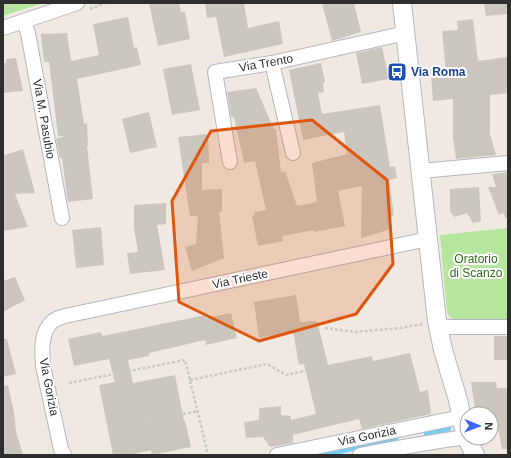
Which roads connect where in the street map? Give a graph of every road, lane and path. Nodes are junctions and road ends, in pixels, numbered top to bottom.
1 (77, 3) edge
2 (402, 3) edge
3 (24, 21) junction
4 (3, 28) edge
5 (406, 33) junction
6 (272, 63) junction
7 (293, 153) dead end
8 (230, 162) dead end
9 (508, 162) edge
10 (421, 171) junction
11 (62, 218) dead end
12 (428, 239) junction
13 (53, 322) joint
14 (438, 324) junction
15 (508, 327) edge
16 (325, 328) dead end
17 (339, 364) dead end
18 (190, 380) junction
19 (69, 383) dead end
20 (459, 410) edge
21 (198, 411) junction
22 (459, 417) edge
23 (144, 422) dead end
24 (410, 427) junction
25 (459, 438) edge
26 (470, 446) edge
27 (416, 449) edge
28 (64, 455) edge
29 (208, 455) edge
30 (277, 455) edge
31 (360, 455) edge
32 (475, 455) edge

1 - 3 street
2 - 5 street
3 - 4 street
3 - 11 street, Via M. Pasubio
5 - 6 street, Via Trento
5 - 10 street
6 - 7 street
6 - 8 street, Via Trento
9 - 10 street
10 - 12 street
12 - 13 street, Via Trieste
12 - 14 street
13 - 28 street, Via Gorizia
14 - 15 street
14 - 16 path
14 - 20 street
17 - 18 path
18 - 19 path
18 - 21 path
21 - 23 path
21 - 29 path
22 - 24 street, Via Gorizia
24 - 27 street, Via Gorizia
24 - 30 street, Via Gorizia
25 - 27 street, Via Gorizia
26 - 32 street
27 - 31 street, Via Gorizia

